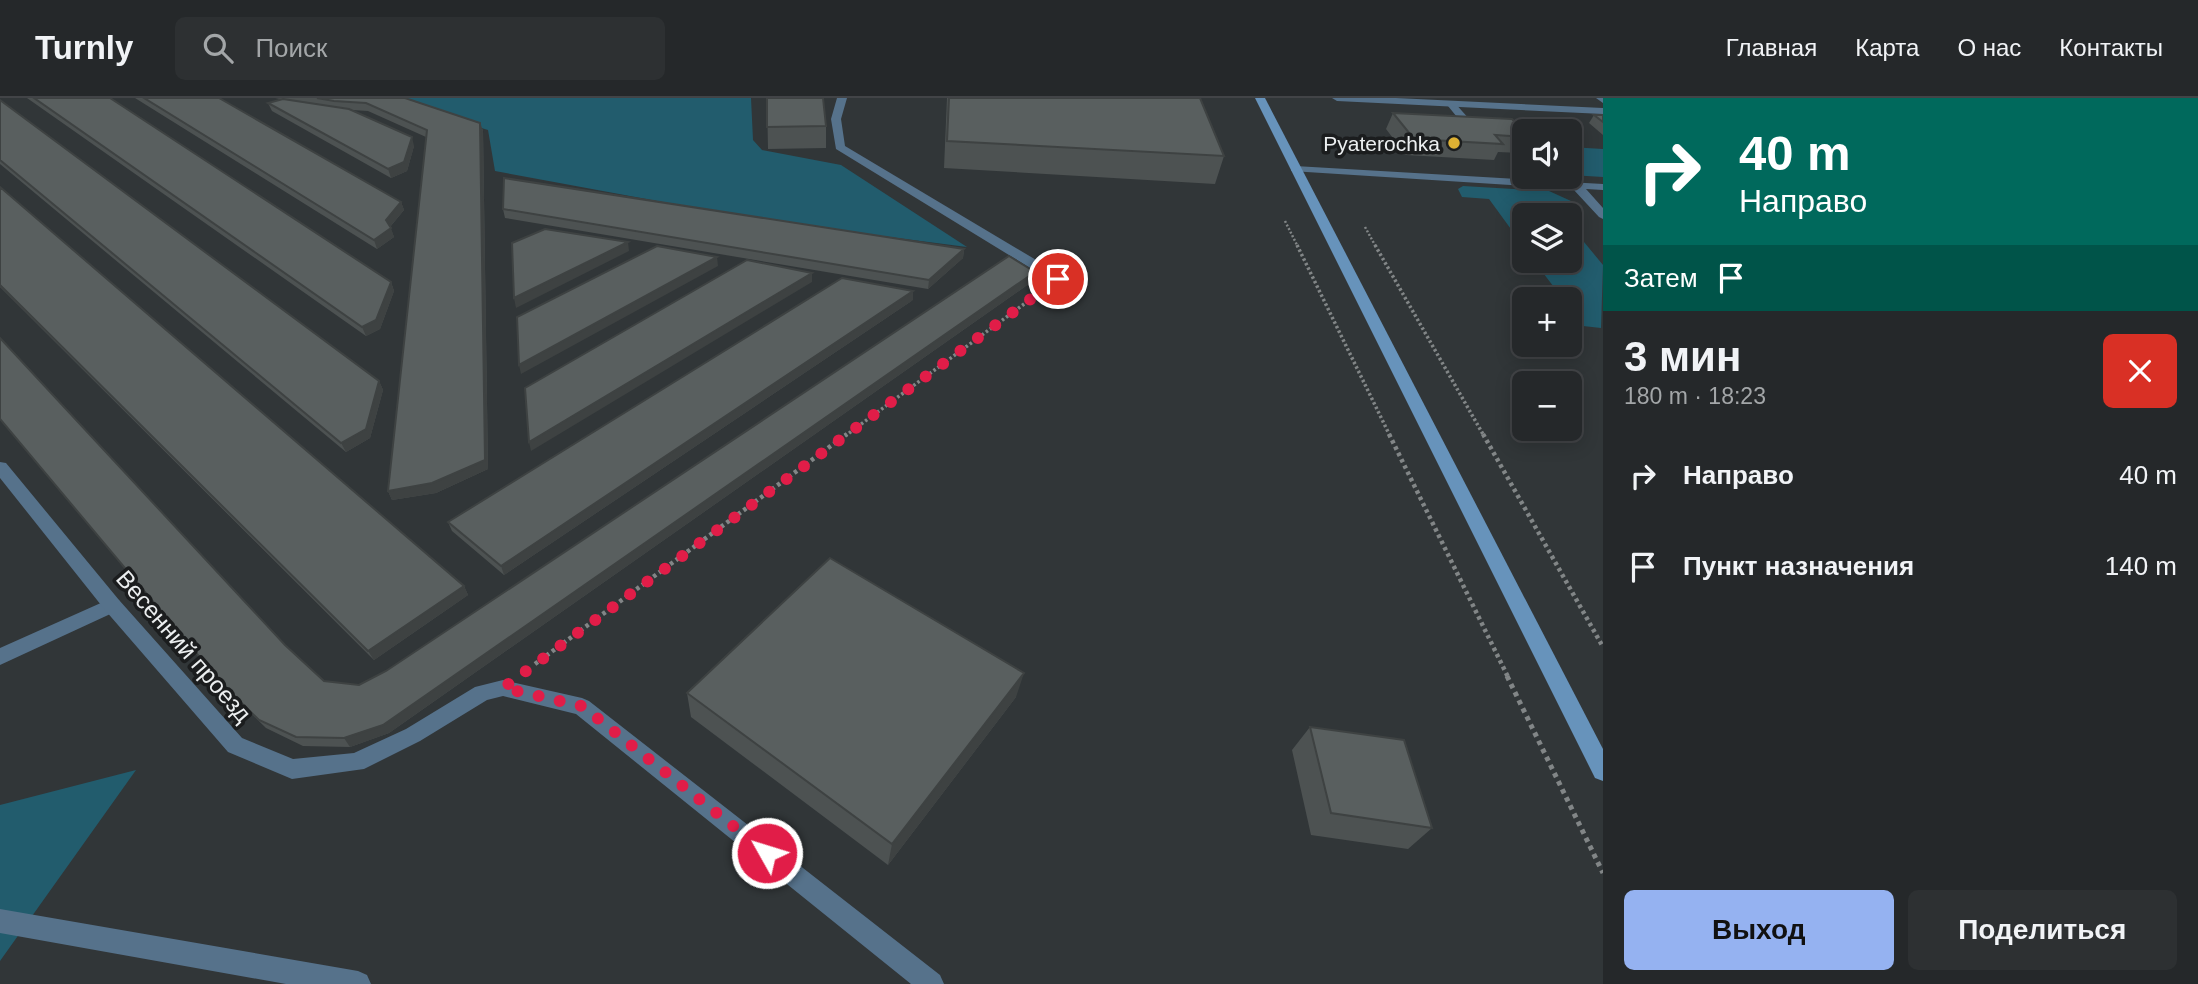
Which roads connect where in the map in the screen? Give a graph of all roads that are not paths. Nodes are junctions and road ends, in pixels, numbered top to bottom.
1 (842, 98) edge
2 (1260, 98) edge
3 (1337, 98) edge
4 (1465, 102) edge
5 (1451, 104) junction
6 (1603, 111) edge
7 (1474, 131) edge
8 (1295, 169) junction
9 (1512, 181) edge
10 (1582, 185) edge
11 (1603, 187) edge
12 (1580, 189) edge
13 (1603, 215) edge
14 (1058, 279) road end
15 (0, 467) edge
16 (113, 605) junction
17 (0, 657) edge
18 (1603, 771) edge
19 (0, 921) edge
20 (358, 984) edge
21 (931, 984) edge

1 - 14 street
2 - 8 street
3 - 5 street
4 - 5 street
4 - 6 street
5 - 7 street
8 - 9 street
8 - 18 street
10 - 11 street
12 - 13 street
15 - 16 street, Весенний проезд
16 - 17 street
16 - 21 street, Весенний проезд
19 - 20 street

